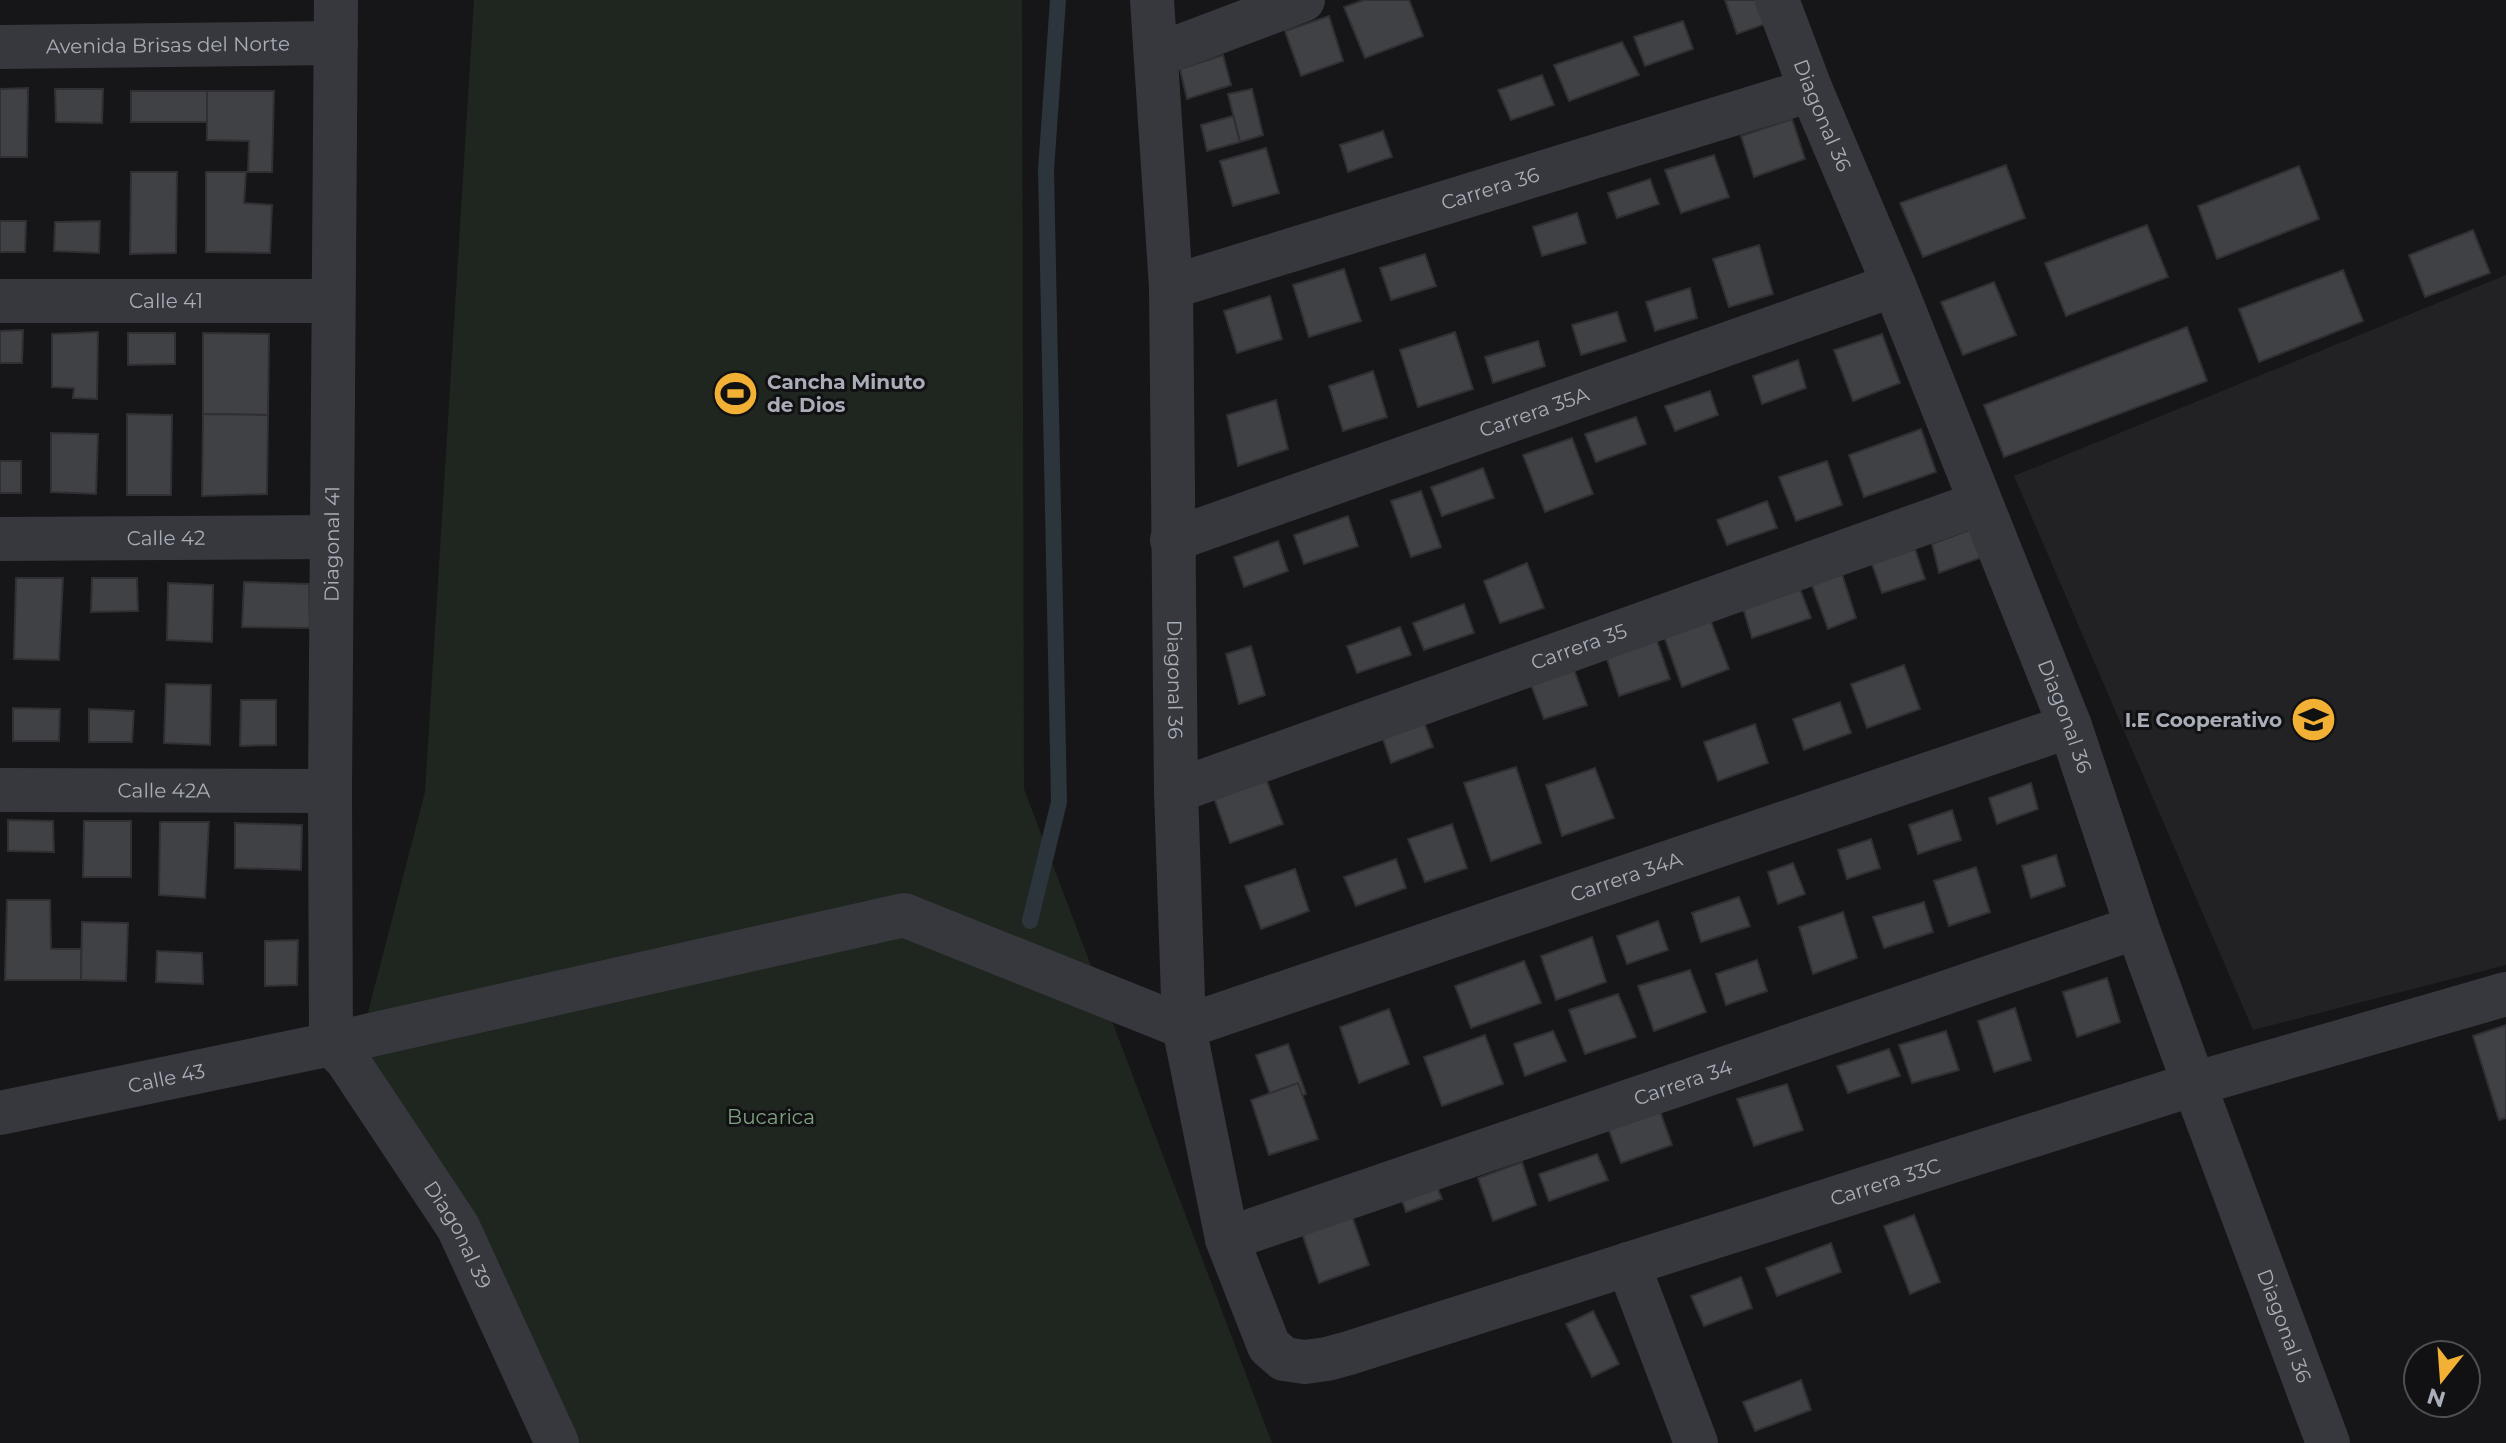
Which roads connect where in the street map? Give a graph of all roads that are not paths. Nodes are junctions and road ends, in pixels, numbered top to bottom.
1 (336, 0) edge
2 (1152, 0) edge
3 (1303, 0) edge
4 (1777, 0) edge
5 (336, 43) junction
6 (0, 47) edge
7 (1157, 55) junction
8 (1811, 90) junction
9 (1894, 285) junction
10 (1171, 287) junction
11 (0, 301) edge
12 (333, 301) junction
13 (1980, 503) junction
14 (332, 537) junction
15 (0, 539) edge
16 (1172, 540) junction
17 (2070, 726) junction
18 (0, 790) edge
19 (330, 791) junction
20 (1176, 791) junction
21 (2137, 927) junction
22 (2506, 994) edge
23 (1184, 1027) junction
24 (331, 1044) junction
25 (2194, 1084) junction
26 (0, 1113) edge
27 (1227, 1239) junction
28 (1628, 1264) junction
29 (1269, 1346) joint
30 (557, 1443) edge
31 (1696, 1443) edge
32 (2328, 1443) edge

1 - 5 street, Diagonal 41
2 - 7 street, Diagonal 36
3 - 7 street
4 - 8 street, Diagonal 36
5 - 6 street, Avenida Brisas del Norte
5 - 12 street, Diagonal 41
7 - 10 street, Diagonal 36
8 - 9 street, Diagonal 36
8 - 10 street, Carrera 36
9 - 13 street, Diagonal 36
9 - 16 street, Carrera 35A
10 - 16 street, Diagonal 36
11 - 12 street, Calle 41
12 - 14 street, Diagonal 41
13 - 17 street, Diagonal 36
13 - 20 street, Carrera 35
14 - 15 street, Calle 42
14 - 19 street, Diagonal 41
16 - 20 street, Diagonal 36
17 - 21 street, Diagonal 36
17 - 23 street, Carrera 34A
18 - 19 street, Calle 42A
19 - 24 street, Diagonal 41
20 - 23 street, Diagonal 36
21 - 25 street, Diagonal 36
21 - 27 street, Carrera 34
22 - 25 street, Carrera 33C
23 - 24 street, Calle 43
23 - 27 street, Diagonal 36
24 - 26 street, Calle 43
24 - 30 street, Diagonal 39
25 - 28 street, Carrera 33C
25 - 32 street, Diagonal 36
27 - 29 street, Diagonal 36
28 - 29 street, Carrera 33C
28 - 31 street

